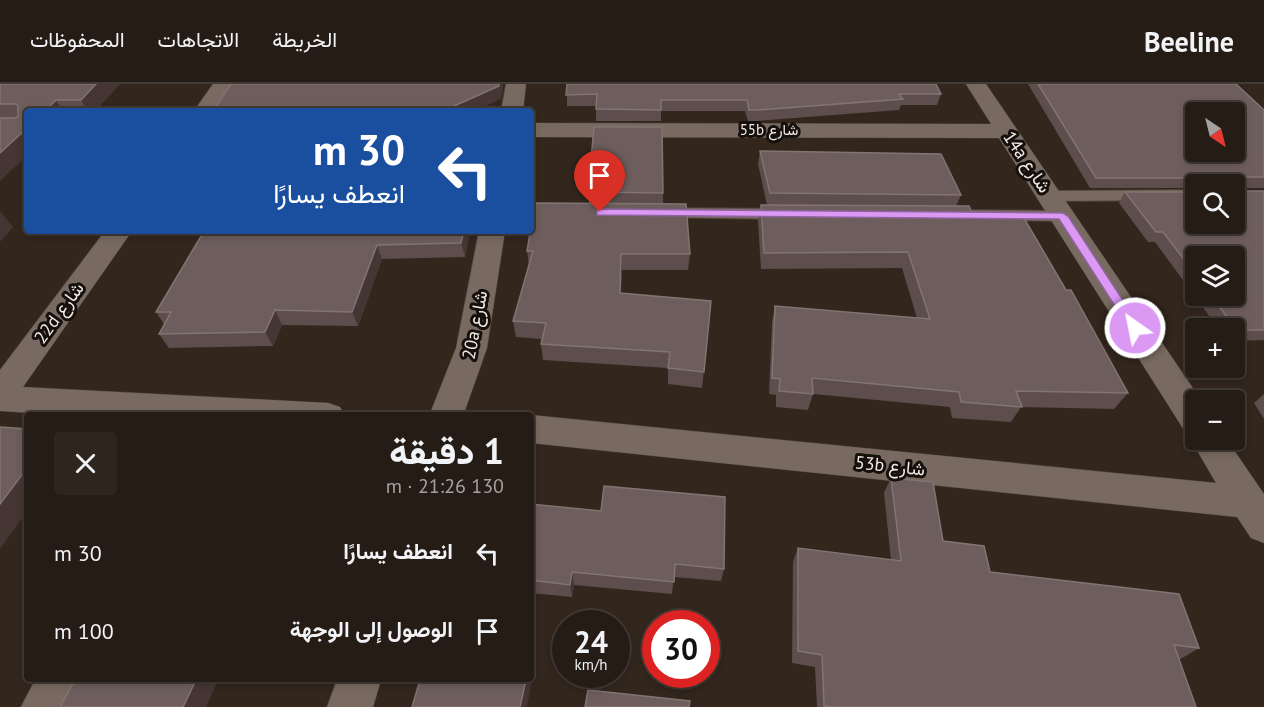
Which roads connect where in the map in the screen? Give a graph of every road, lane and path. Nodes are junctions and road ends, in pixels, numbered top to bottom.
1 (224, 84) edge
2 (516, 84) edge
3 (976, 84) edge
4 (208, 108) edge
5 (512, 108) edge
6 (534, 130) edge
7 (1006, 131) junction
8 (1185, 196) edge
9 (1056, 206) junction
10 (637, 213) edge
11 (803, 214) edge
12 (921, 215) edge
13 (117, 234) edge
14 (492, 234) edge
15 (0, 396) edge
16 (1185, 404) edge
17 (202, 412) edge
18 (448, 412) edge
19 (534, 429) edge
20 (1214, 450) edge
21 (1256, 514) edge
22 (59, 682) edge
23 (358, 682) edge
24 (44, 707) edge
25 (350, 707) edge

1 - 4 street
2 - 5 street
3 - 7 street, 14a شارع
6 - 7 street, 55b شارع
7 - 9 street, 14a شارع
8 - 9 lane
9 - 12 lane
9 - 16 street, 14a شارع
10 - 11 lane
13 - 15 street, 22d شارع
14 - 18 street, 20a شارع
15 - 17 street
19 - 21 street, 53b شارع
20 - 21 street
22 - 24 street
23 - 25 street

